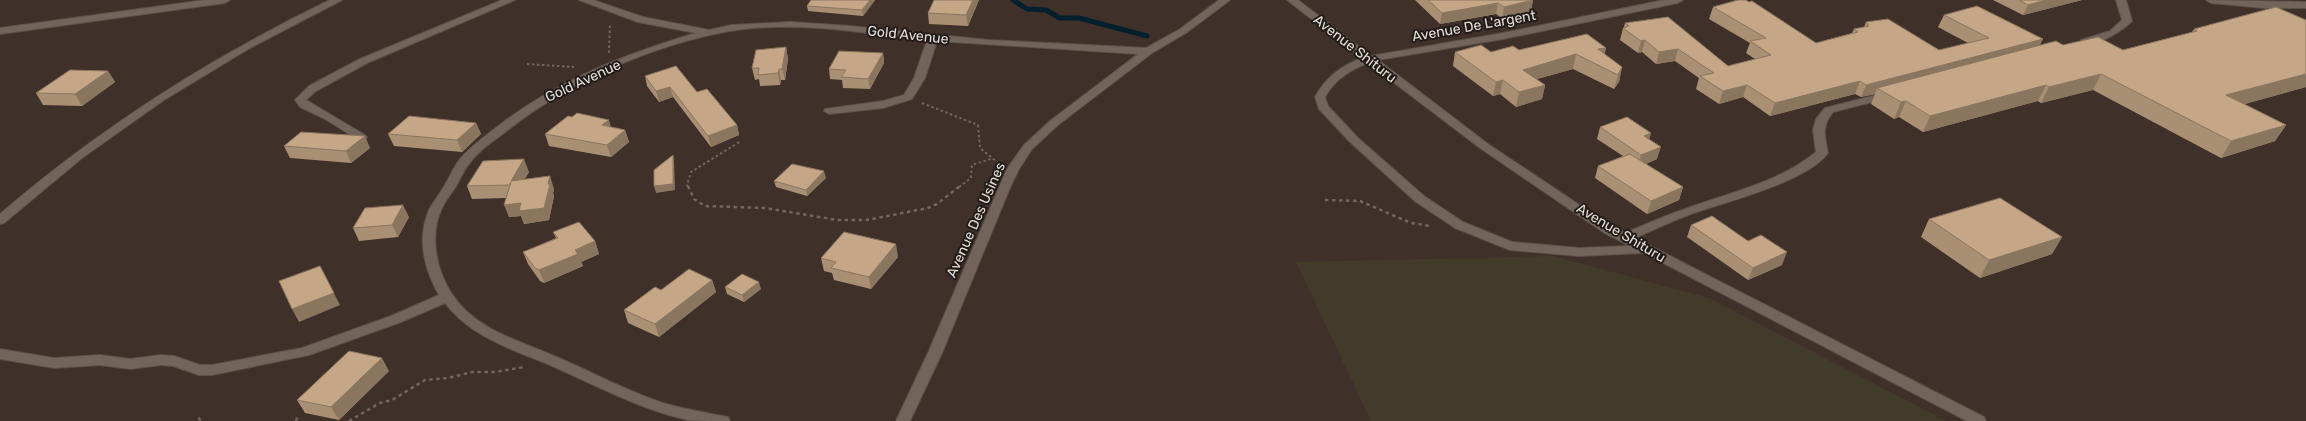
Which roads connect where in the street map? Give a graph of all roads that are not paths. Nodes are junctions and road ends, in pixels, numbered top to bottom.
1 (225, 0) edge
2 (337, 0) edge
3 (510, 0) edge
4 (584, 0) edge
5 (1225, 0) edge
6 (1292, 0) edge
7 (1678, 0) edge
8 (2121, 0) edge
9 (2211, 0) edge
10 (2306, 5) edge
11 (0, 31) edge
12 (708, 32) junction
13 (933, 38) junction
14 (2070, 46) edge
15 (1148, 51) junction
16 (1369, 59) junction
17 (1901, 91) edge
18 (829, 111) dead end
19 (361, 137) edge
20 (0, 220) edge
21 (1625, 238) junction
22 (1644, 249) junction
23 (447, 297) junction
24 (0, 354) edge
25 (723, 421) edge
26 (903, 421) edge
27 (1979, 421) edge

1 - 11 street
2 - 20 street
3 - 19 street
4 - 12 street
5 - 15 street, Avenue Des Usines
6 - 16 street, Avenue Shituru
7 - 16 street, Avenue De L'argent
8 - 14 street
9 - 10 street
12 - 13 street, Gold Avenue
12 - 23 street, Gold Avenue
13 - 15 street, Gold Avenue
13 - 18 street
15 - 26 street, Avenue Des Usines
16 - 21 street, Avenue Shituru
16 - 22 street, Avenue De L'argent
17 - 21 street
21 - 22 street, Avenue Shituru
22 - 27 street, Avenue Shituru
23 - 24 street
23 - 25 street, Gold Avenue

